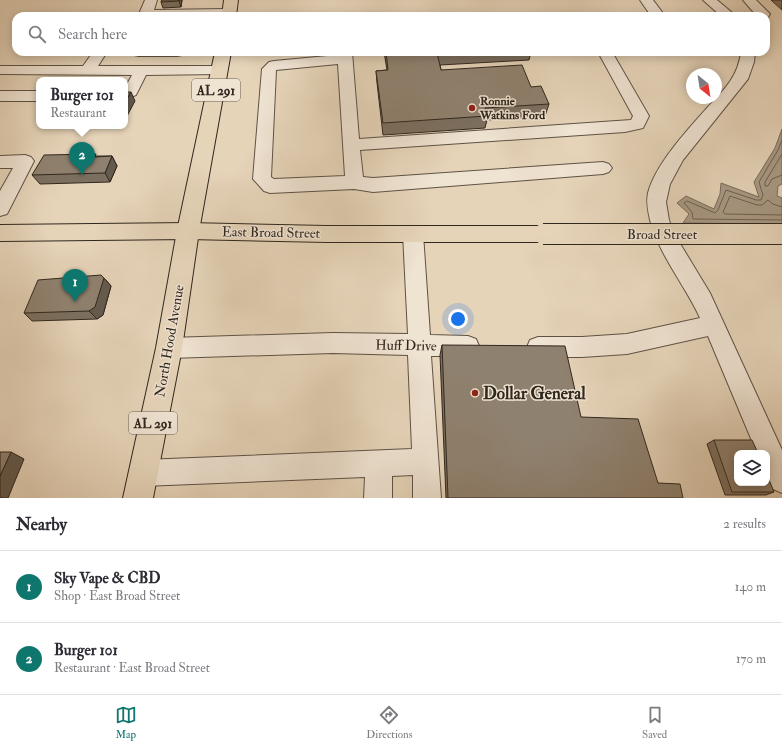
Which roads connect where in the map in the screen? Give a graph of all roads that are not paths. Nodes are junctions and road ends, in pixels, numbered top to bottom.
1 (151, 0) edge
2 (201, 0) edge
3 (646, 0) edge
4 (709, 0) edge
5 (749, 0) edge
6 (230, 10) edge
7 (147, 12) edge
8 (195, 12) edge
9 (216, 12) edge
10 (655, 12) edge
11 (724, 12) edge
12 (761, 12) edge
13 (97, 56) edge
14 (222, 56) edge
15 (338, 56) edge
16 (345, 56) edge
17 (607, 56) edge
18 (748, 56) edge
19 (7, 70) edge
20 (88, 70) junction
21 (220, 70) junction
22 (141, 71) junction
23 (0, 90) edge
24 (131, 92) edge
25 (0, 96) edge
26 (36, 96) edge
27 (351, 145) junction
28 (0, 162) edge
29 (603, 168) dead end
30 (354, 182) junction
31 (0, 209) edge
32 (188, 230) junction
33 (0, 233) edge
34 (413, 234) junction
35 (543, 234) joint
36 (782, 234) edge
37 (712, 325) junction
38 (419, 345) junction
39 (489, 346) edge
40 (520, 346) edge
41 (169, 348) junction
42 (426, 461) junction
43 (378, 463) junction
44 (782, 480) edge
45 (140, 485) edge
46 (378, 498) edge
47 (427, 498) edge

1 - 7 street
2 - 8 street
3 - 10 street
4 - 11 street
5 - 12 street
6 - 9 street
13 - 20 street
14 - 21 main road, AL 291
15 - 30 street
16 - 27 street
17 - 27 street
18 - 37 street
19 - 20 street
19 - 23 street
20 - 22 street
21 - 22 street
21 - 32 main road, AL 291
22 - 24 street
25 - 26 street
27 - 30 street
28 - 31 street
29 - 30 street
32 - 33 main road, East Broad Street
32 - 34 main road, East Broad Street
32 - 41 main road, North Hood Avenue / AL 291
34 - 35 main road, East Broad Street
34 - 38 street
35 - 36 main road, Broad Street, bridge
37 - 40 street
37 - 44 street
38 - 39 street, Huff Drive
38 - 41 street, Huff Drive
38 - 42 street
41 - 45 main road, North Hood Avenue / AL 291
42 - 43 street
42 - 47 street
43 - 45 street
43 - 46 street

